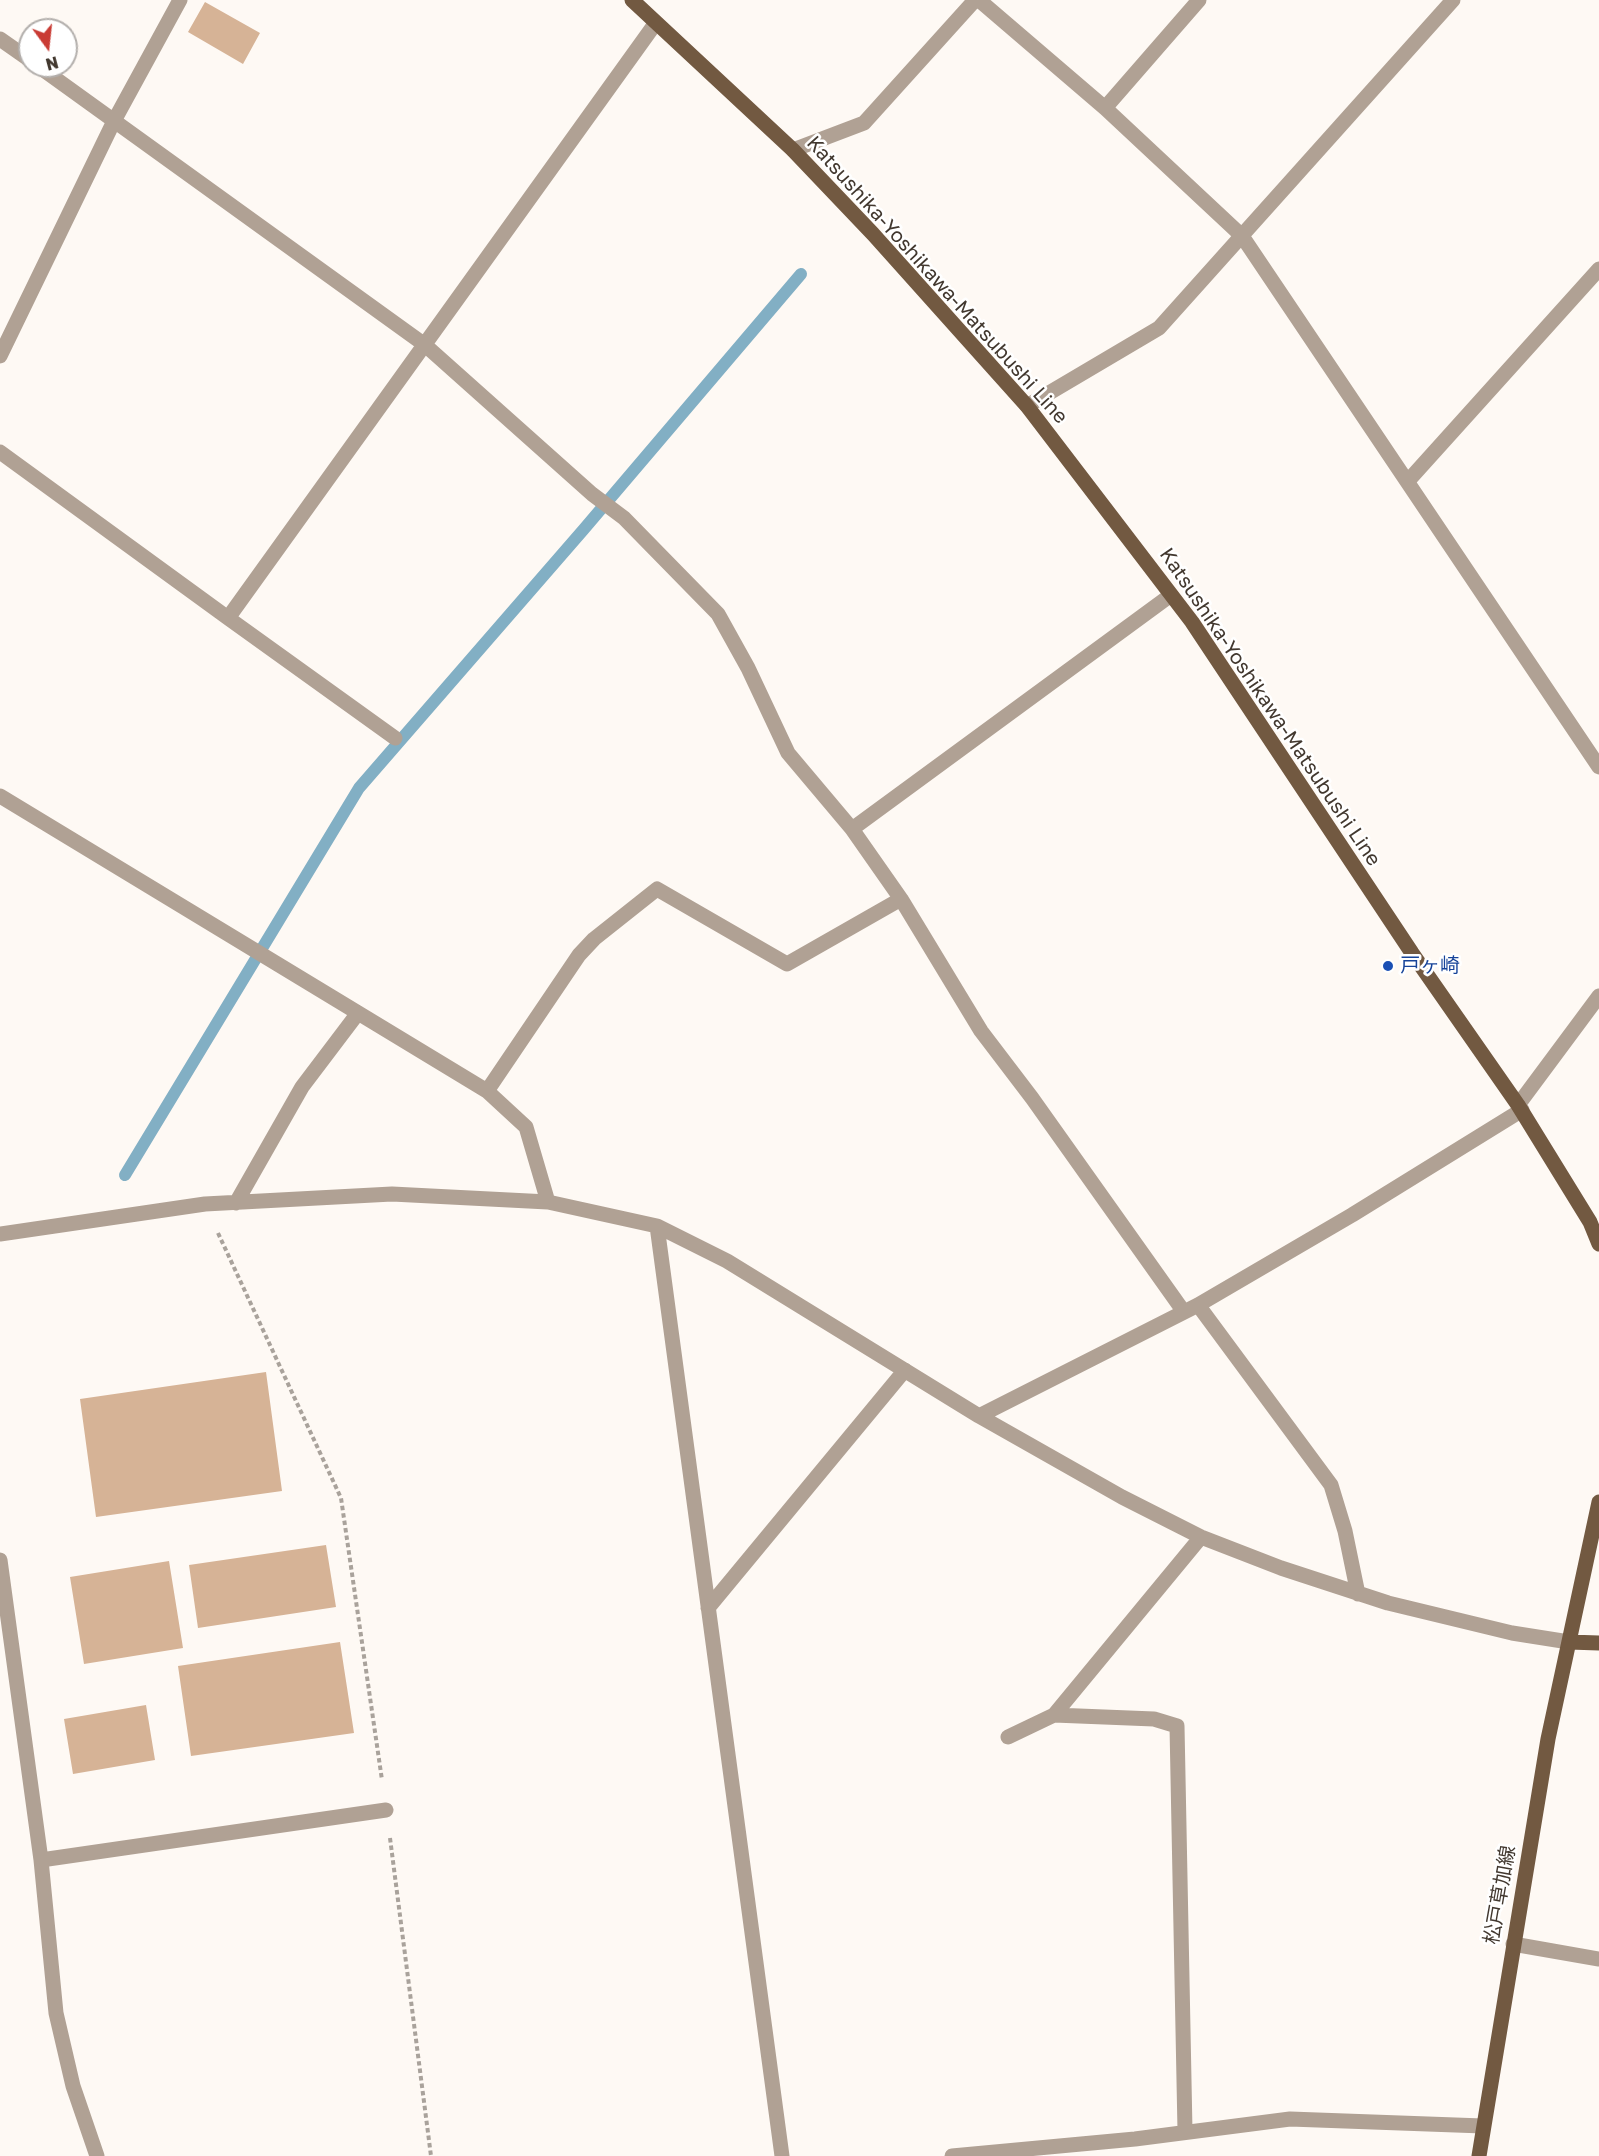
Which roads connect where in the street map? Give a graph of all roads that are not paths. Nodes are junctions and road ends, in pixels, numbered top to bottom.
1 (180, 0) edge
2 (632, 0) edge
3 (977, 0) edge
4 (1199, 0) edge
5 (1453, 0) edge
6 (655, 24) junction
7 (0, 39) edge
8 (18, 52) edge
9 (55, 78) edge
10 (1105, 108) junction
11 (114, 121) junction
12 (793, 150) junction
13 (1242, 236) junction
14 (1599, 269) edge
15 (425, 345) junction
16 (0, 356) edge
17 (1027, 406) junction
18 (0, 452) edge
19 (1408, 481) junction
20 (1172, 595) junction
21 (228, 618) junction
22 (395, 738) dead end
23 (1599, 767) edge
24 (0, 796) edge
25 (852, 829) junction
26 (901, 899) junction
27 (1599, 996) edge
28 (358, 1013) junction
29 (487, 1091) junction
30 (1520, 1108) junction
31 (548, 1202) junction
32 (236, 1203) junction
33 (657, 1226) junction
34 (0, 1234) edge
35 (1599, 1244) edge
36 (1198, 1305) junction
37 (1184, 1312) junction
38 (905, 1370) junction
39 (979, 1416) junction
40 (1599, 1502) edge
41 (1200, 1537) junction
42 (0, 1560) edge
43 (1358, 1594) junction
44 (708, 1608) junction
45 (1569, 1642) junction
46 (1599, 1643) edge
47 (1054, 1715) junction
48 (1008, 1737) dead end
49 (386, 1810) road end
50 (41, 1860) junction
51 (1513, 1944) junction
52 (1599, 1959) edge
53 (1483, 2126) junction
54 (1185, 2132) junction
55 (97, 2156) edge
56 (782, 2156) edge
57 (952, 2156) edge
58 (1479, 2156) edge

1 - 11 street
2 - 6 main road, Katsushika-Yoshikawa-Matsubushi Line
3 - 10 street
3 - 12 street
4 - 10 street
5 - 13 street
6 - 12 main road, Katsushika-Yoshikawa-Matsubushi Line
6 - 15 street
7 - 8 street
9 - 11 street
10 - 13 street
11 - 15 street
11 - 16 street
12 - 17 main road, Katsushika-Yoshikawa-Matsubushi Line
13 - 17 street
13 - 19 street
14 - 19 street
15 - 21 street
15 - 25 street
17 - 20 main road, Katsushika-Yoshikawa-Matsubushi Line
18 - 21 street
19 - 23 street
20 - 25 street
20 - 30 main road, Katsushika-Yoshikawa-Matsubushi Line
21 - 22 street
24 - 28 street
25 - 26 street
26 - 29 street
26 - 37 street
27 - 30 street
28 - 29 street
28 - 32 street
29 - 31 street
30 - 35 main road, Katsushika-Yoshikawa-Matsubushi Line
30 - 36 street
31 - 32 street
31 - 33 street
32 - 34 street
33 - 38 street
33 - 44 street
36 - 37 street
36 - 43 street
37 - 39 street
38 - 39 street
38 - 44 street
39 - 41 street
40 - 45 main road
41 - 43 street
41 - 47 street
42 - 50 street
43 - 45 street
44 - 56 street
45 - 46 main road
45 - 51 main road, 松戸草加線
47 - 48 street
47 - 54 street
49 - 50 street
50 - 55 street
51 - 52 street
51 - 53 main road, 松戸草加線
53 - 54 street
53 - 58 main road, 松戸草加線
54 - 57 street

